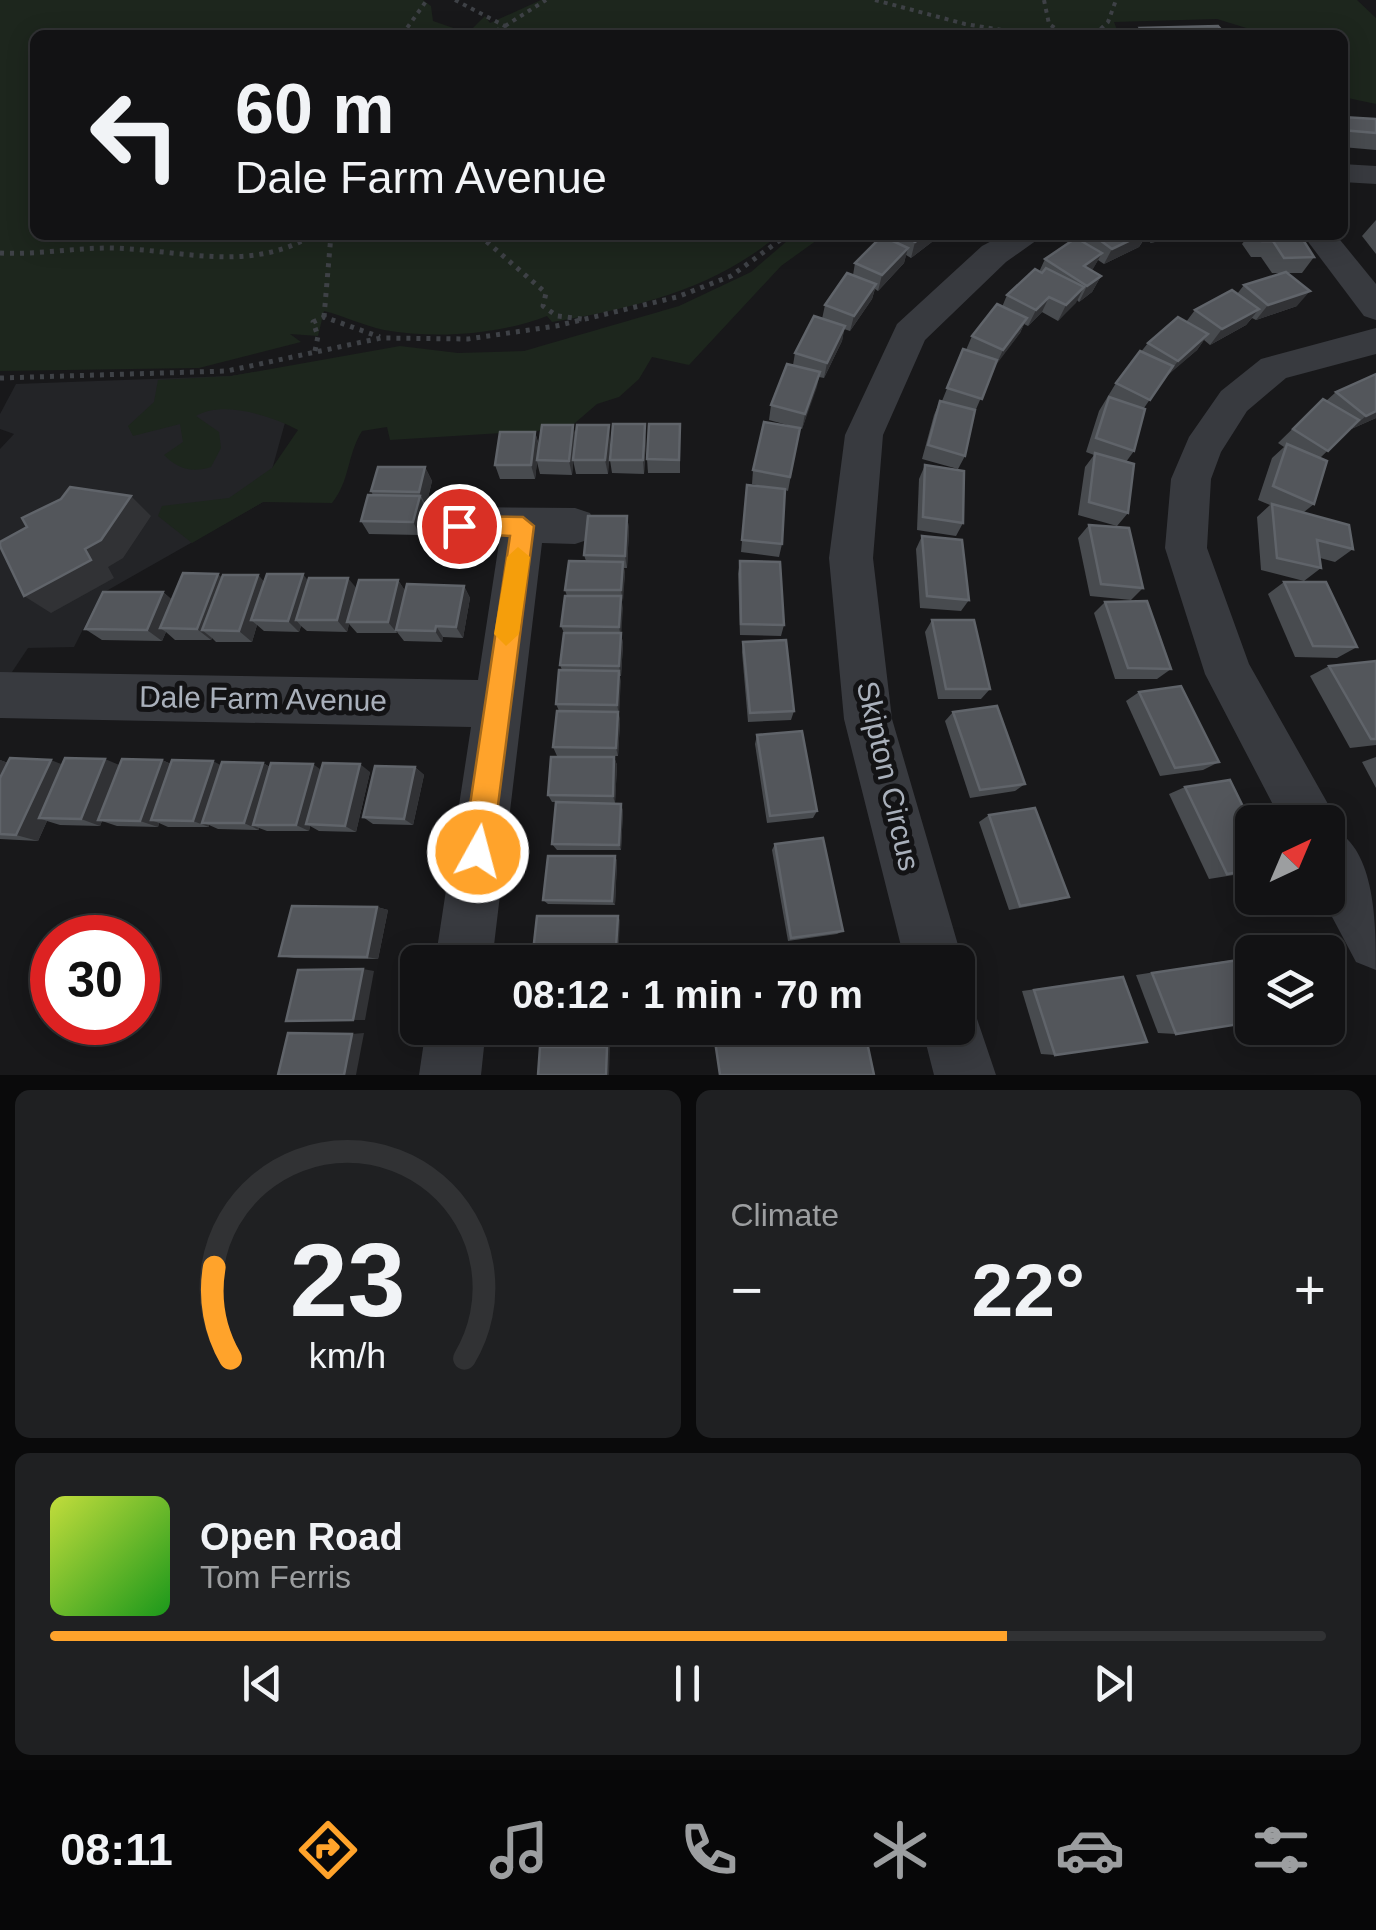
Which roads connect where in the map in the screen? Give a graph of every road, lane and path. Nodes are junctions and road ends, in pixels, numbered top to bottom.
1 (427, 0) edge
2 (455, 0) edge
3 (546, 0) edge
4 (875, 0) edge
5 (1044, 0) edge
6 (1116, 0) edge
7 (505, 26) junction
8 (406, 30) edge
9 (497, 30) edge
10 (1003, 30) edge
11 (1058, 30) edge
12 (1099, 30) edge
13 (1348, 173) edge
14 (1376, 174) edge
15 (306, 240) edge
16 (331, 240) edge
17 (485, 240) edge
18 (779, 240) edge
19 (1019, 240) edge
20 (1322, 240) edge
21 (0, 254) edge
22 (1376, 308) edge
23 (324, 317) junction
24 (589, 320) junction
25 (381, 338) junction
26 (1376, 341) edge
27 (315, 351) junction
28 (0, 378) edge
29 (459, 526) dead end
30 (523, 526) junction
31 (574, 526) dead end
32 (24, 684) edge
33 (496, 704) junction
34 (1301, 805) edge
35 (1345, 885) edge
36 (1376, 942) edge
37 (466, 945) edge
38 (929, 945) edge
39 (454, 1045) edge
40 (957, 1045) edge
41 (450, 1075) edge
42 (965, 1075) edge

1 - 8 path
2 - 7 path
3 - 7 path
4 - 10 path
5 - 11 path
6 - 12 path
7 - 9 path
13 - 14 street
15 - 21 path
16 - 23 path
17 - 24 path
18 - 24 path
19 - 38 street, Skipton Circus
20 - 22 street
23 - 25 path
23 - 27 path
24 - 25 path
25 - 27 path
26 - 34 street
27 - 28 path
29 - 30 street
30 - 31 street
30 - 33 street
32 - 33 street, Dale Farm Avenue
33 - 37 street
35 - 36 street
39 - 41 street
40 - 42 street

